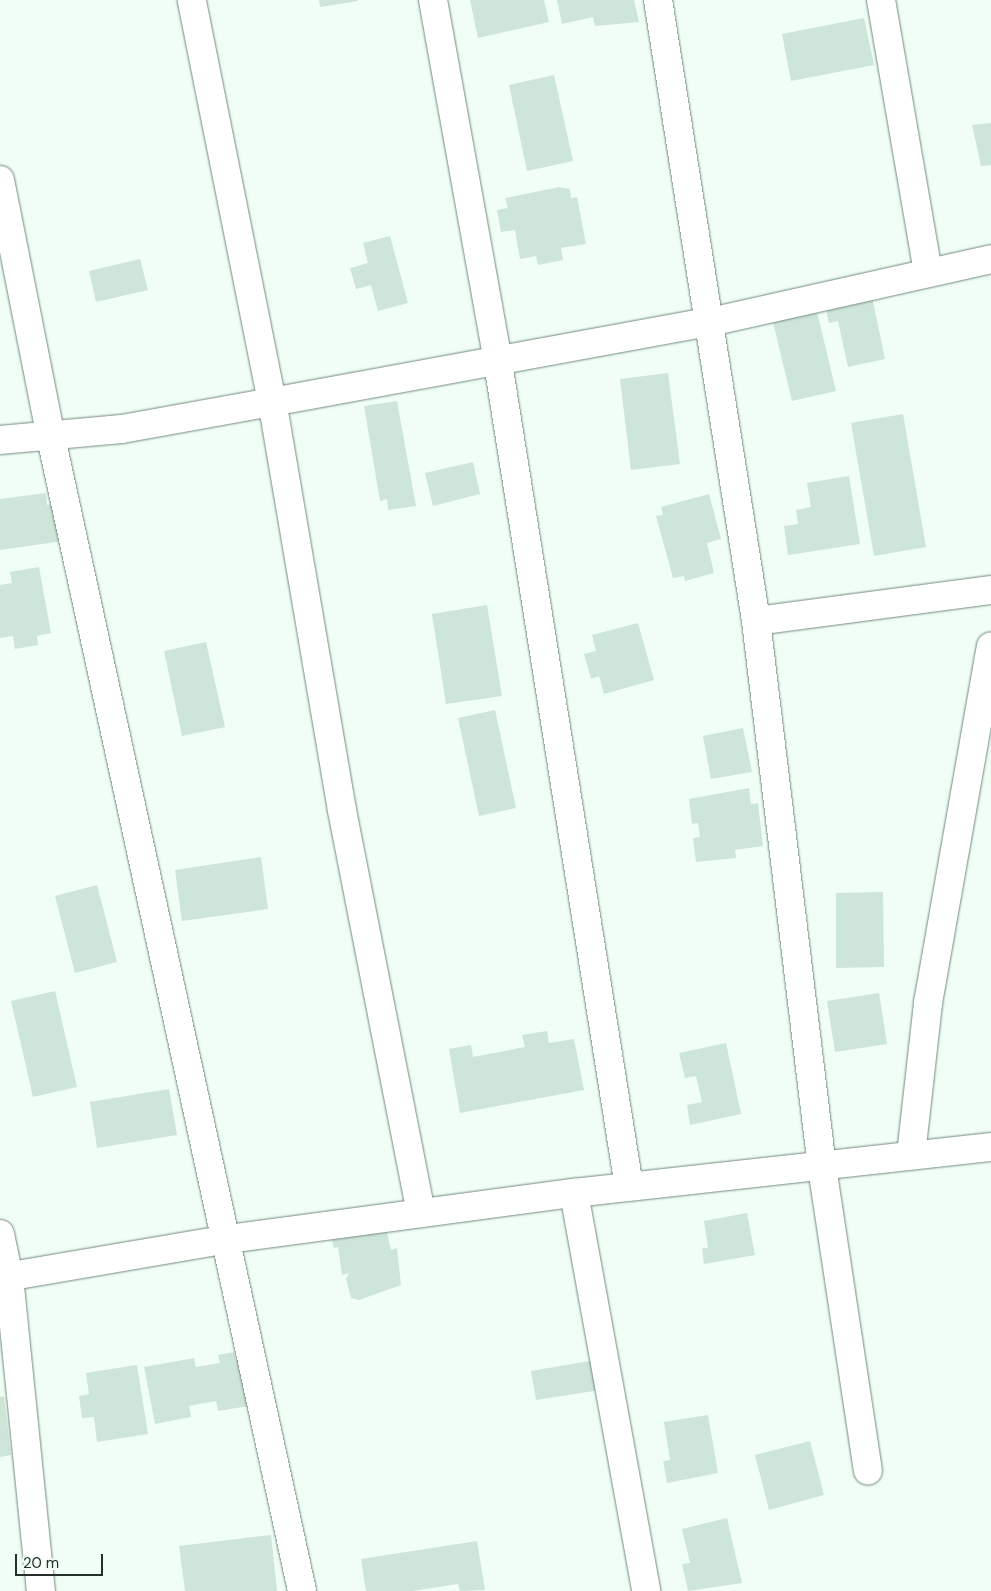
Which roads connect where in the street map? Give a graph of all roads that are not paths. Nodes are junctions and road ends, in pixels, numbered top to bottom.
1 (192, 0) edge
2 (432, 0) edge
3 (658, 0) edge
4 (881, 0) edge
5 (0, 180) edge
6 (991, 259) edge
7 (928, 272) junction
8 (710, 322) junction
9 (498, 363) junction
10 (272, 402) junction
11 (50, 433) junction
12 (0, 440) edge
13 (991, 590) edge
14 (756, 621) junction
15 (991, 647) edge
16 (991, 1147) edge
17 (911, 1155) junction
18 (822, 1167) junction
19 (629, 1186) junction
20 (574, 1193) junction
21 (421, 1214) junction
22 (0, 1234) edge
23 (228, 1239) junction
24 (5, 1277) edge
25 (868, 1471) dead end
26 (41, 1591) edge
27 (302, 1591) edge
28 (646, 1591) edge

1 - 10 street
2 - 9 street
3 - 8 street
4 - 7 street
5 - 11 street
6 - 7 street
7 - 8 street
8 - 9 street
8 - 14 street
9 - 10 street
9 - 19 street
10 - 11 street
10 - 21 street
11 - 12 street
11 - 23 street
13 - 14 street
14 - 18 street
15 - 17 street
16 - 17 street
17 - 18 street
18 - 19 street
18 - 25 street
19 - 20 street
20 - 21 street
20 - 28 street
21 - 23 street
22 - 24 street
23 - 24 street
23 - 27 street
24 - 26 street

